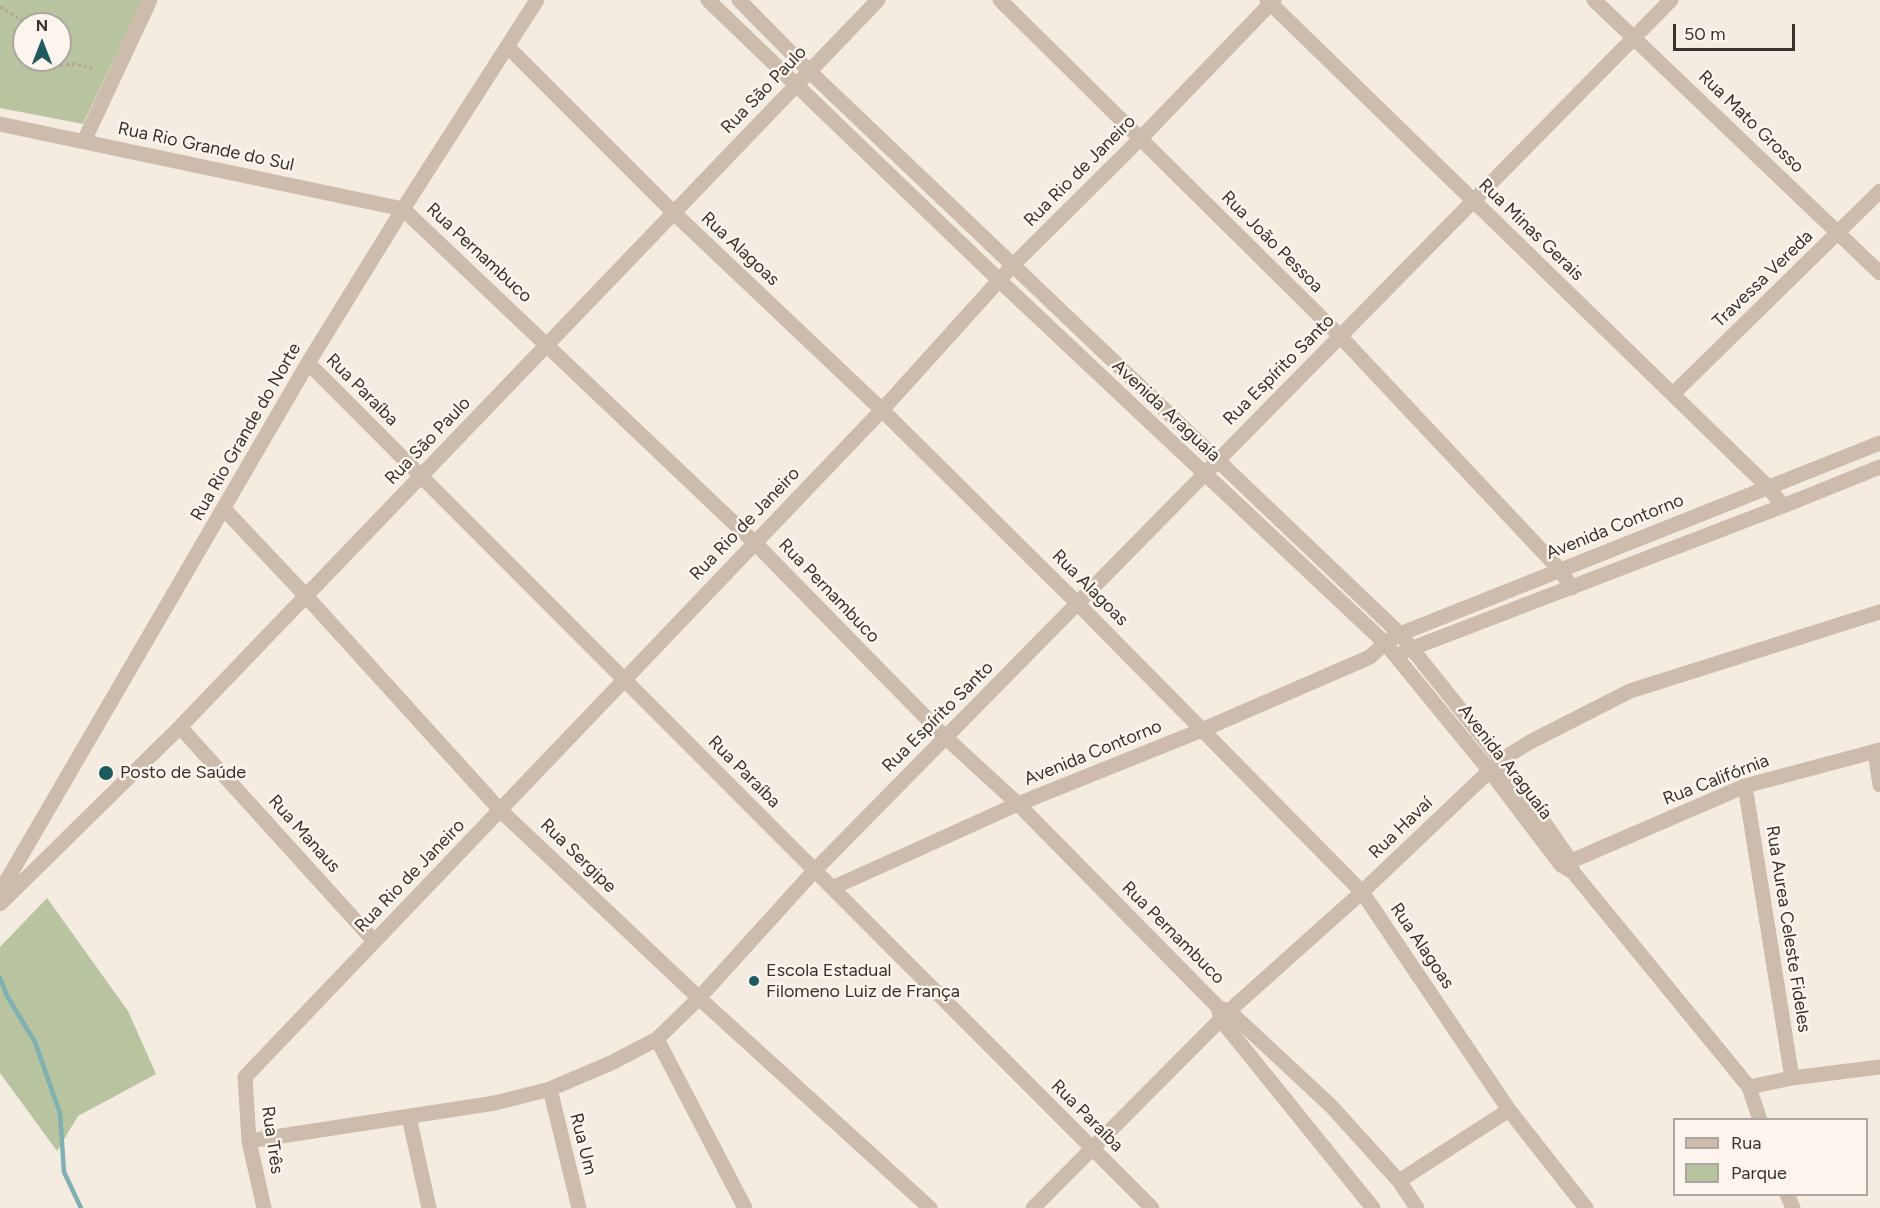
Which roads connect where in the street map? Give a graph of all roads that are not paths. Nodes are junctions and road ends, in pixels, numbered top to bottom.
1 (150, 0) edge
2 (537, 0) edge
3 (708, 0) edge
4 (739, 0) edge
5 (878, 0) edge
6 (1000, 0) edge
7 (1594, 0) edge
8 (1671, 0) edge
9 (1270, 1) edge
10 (771, 32) junction
11 (1634, 38) junction
12 (507, 46) junction
13 (757, 46) junction
14 (809, 71) junction
15 (796, 84) junction
16 (0, 124) edge
17 (1140, 139) junction
18 (84, 141) junction
19 (1880, 191) edge
20 (1473, 201) junction
21 (403, 209) junction
22 (674, 213) junction
23 (1839, 233) junction
24 (1012, 266) junction
25 (1880, 273) edge
26 (1000, 281) junction
27 (1340, 336) junction
28 (548, 345) junction
29 (308, 363) junction
30 (1673, 394) junction
31 (882, 410) junction
32 (1880, 442) edge
33 (1219, 459) junction
34 (1880, 467) edge
35 (1205, 474) junction
36 (421, 476) junction
37 (1768, 487) junction
38 (1783, 506) junction
39 (224, 508) junction
40 (755, 543) junction
41 (1560, 570) junction
42 (1572, 588) junction
43 (306, 596) junction
44 (1077, 603) junction
45 (1880, 612) edge
46 (1400, 634) junction
47 (1413, 648) junction
48 (1390, 649) junction
49 (624, 680) junction
50 (180, 727) junction
51 (1202, 730) junction
52 (945, 737) junction
53 (1877, 750) edge
54 (1495, 765) junction
55 (1880, 785) edge
56 (1745, 786) junction
57 (1018, 804) junction
58 (500, 810) junction
59 (1568, 866) junction
60 (814, 870) junction
61 (832, 888) junction
62 (0, 892) edge
63 (1362, 892) junction
64 (0, 904) edge
65 (374, 941) junction
66 (699, 998) junction
67 (1223, 1013) junction
68 (657, 1039) junction
69 (1880, 1067) edge
70 (245, 1077) joint
71 (1792, 1078) junction
72 (1749, 1087) junction
73 (550, 1089) junction
74 (1509, 1110) junction
75 (410, 1117) junction
76 (1760, 1118) edge
77 (249, 1141) junction
78 (1093, 1149) junction
79 (1399, 1180) junction
80 (264, 1208) edge
81 (429, 1208) edge
82 (579, 1208) edge
83 (745, 1208) edge
84 (930, 1208) edge
85 (1033, 1208) edge
86 (1152, 1208) edge
87 (1372, 1208) edge
88 (1417, 1208) edge
89 (1586, 1208) edge

1 - 18 street
2 - 12 street, Rua Rio Grande do Norte
3 - 13 street, Avenida Araguaía
4 - 10 street, Avenida Araguaía
5 - 14 street, Rua São Paulo
6 - 17 street, Rua João Pessoa
7 - 11 street, Rua Mato Grosso
8 - 11 street, Rua Espírito Santo
9 - 17 street, Rua Rio de Janeiro
9 - 20 street, Rua Minas Gerais
10 - 13 street
10 - 14 street, Avenida Araguaía
11 - 20 street, Rua Espírito Santo
11 - 23 street, Rua Mato Grosso
12 - 21 street, Rua Rio Grande do Norte
12 - 22 street, Rua Alagoas
13 - 15 street, Avenida Araguaía
14 - 15 street, Rua São Paulo
14 - 24 street, Avenida Araguaía
15 - 22 street, Rua São Paulo
15 - 26 street, Avenida Araguaía
16 - 18 street, Rua Rio Grande do Sul
17 - 24 street, Rua Rio de Janeiro
17 - 27 street, Rua João Pessoa
18 - 21 street, Rua Rio Grande do Sul
19 - 23 street, Travessa Vereda
20 - 27 street, Rua Espírito Santo
20 - 30 street, Rua Minas Gerais
21 - 28 street, Rua Pernambuco
21 - 29 street, Rua Rio Grande do Norte
22 - 28 street, Rua São Paulo
22 - 31 street, Rua Alagoas
23 - 25 street, Rua Mato Grosso
23 - 30 street, Travessa Vereda
24 - 26 street, Rua Rio de Janeiro
24 - 33 street, Avenida Araguaía
26 - 31 street, Rua Rio de Janeiro
26 - 35 street, Avenida Araguaía
27 - 33 street, Rua Espírito Santo
27 - 41 street, Rua João Pessoa
28 - 36 street, Rua São Paulo
28 - 40 street, Rua Pernambuco
29 - 36 street, Rua Paraíba
29 - 39 street, Rua Rio Grande do Norte
30 - 37 street, Rua Minas Gerais
31 - 40 street, Rua Rio de Janeiro
31 - 44 street, Rua Alagoas
32 - 37 street, Avenida Contorno
33 - 35 street, Rua Espírito Santo
33 - 46 street, Avenida Araguaía
34 - 38 street, Avenida Contorno
35 - 44 street, Rua Espírito Santo
35 - 48 street, Avenida Araguaía
36 - 43 street, Rua São Paulo
36 - 49 street, Rua Paraíba
37 - 38 street, Rua Minas Gerais
37 - 41 street, Avenida Contorno
38 - 42 street, Avenida Contorno
39 - 43 street, Rua Sergipe
39 - 62 street, Rua Rio Grande do Norte
40 - 49 street, Rua Rio de Janeiro
40 - 52 street, Rua Pernambuco
41 - 42 street, Rua João Pessoa
41 - 46 street, Avenida Contorno
42 - 47 street, Avenida Contorno
43 - 50 street, Rua São Paulo
43 - 58 street, Rua Sergipe
44 - 51 street, Rua Alagoas
44 - 52 street, Rua Espírito Santo
45 - 54 street, Rua Havaí
46 - 47 street, Avenida Araguaía
46 - 48 street, Avenida Contorno
47 - 48 street, Avenida Contorno
47 - 54 street, Avenida Araguaía
48 - 51 street, Avenida Contorno
48 - 54 street, Avenida Araguaía
49 - 58 street, Rua Rio de Janeiro
49 - 60 street, Rua Paraíba
50 - 64 street, Rua São Paulo
50 - 65 street, Rua Manaus
51 - 57 street, Avenida Contorno
51 - 63 street, Rua Alagoas
52 - 57 street, Rua Pernambuco
52 - 60 street, Rua Espírito Santo
53 - 55 street
53 - 56 street, Rua Califórnia
54 - 59 street, Avenida Araguaía
54 - 63 street, Rua Havaí
56 - 59 street, Rua Califórnia
56 - 71 street, Rua Aurea Celeste Fideles
57 - 61 street, Avenida Contorno
57 - 67 street, Rua Pernambuco
58 - 65 street, Rua Rio de Janeiro
58 - 66 street, Rua Sergipe
59 - 72 street, Avenida Araguaía
60 - 61 street, Rua Paraíba
60 - 66 street, Rua Espírito Santo
61 - 78 street, Rua Paraíba
63 - 67 street, Rua Havaí
63 - 74 street, Rua Alagoas
65 - 70 street, Rua Rio de Janeiro
66 - 68 street, Rua Espírito Santo
66 - 84 street, Rua Sergipe
67 - 78 street, Rua Havaí
67 - 79 street, Rua Pernambuco
67 - 87 street, Rua Pernambuco
68 - 73 street, Rua Espírito Santo
68 - 83 street
69 - 71 street
70 - 77 street, Rua Três
71 - 72 street
72 - 76 street, Avenida Araguaía
73 - 75 street, Rua Espírito Santo
73 - 82 street, Rua Um
74 - 79 street
74 - 89 street, Rua Alagoas
75 - 77 street, Rua Espírito Santo
75 - 81 street
77 - 80 street, Rua Três
78 - 85 street, Rua Havaí
78 - 86 street, Rua Paraíba
79 - 88 street, Rua Pernambuco

